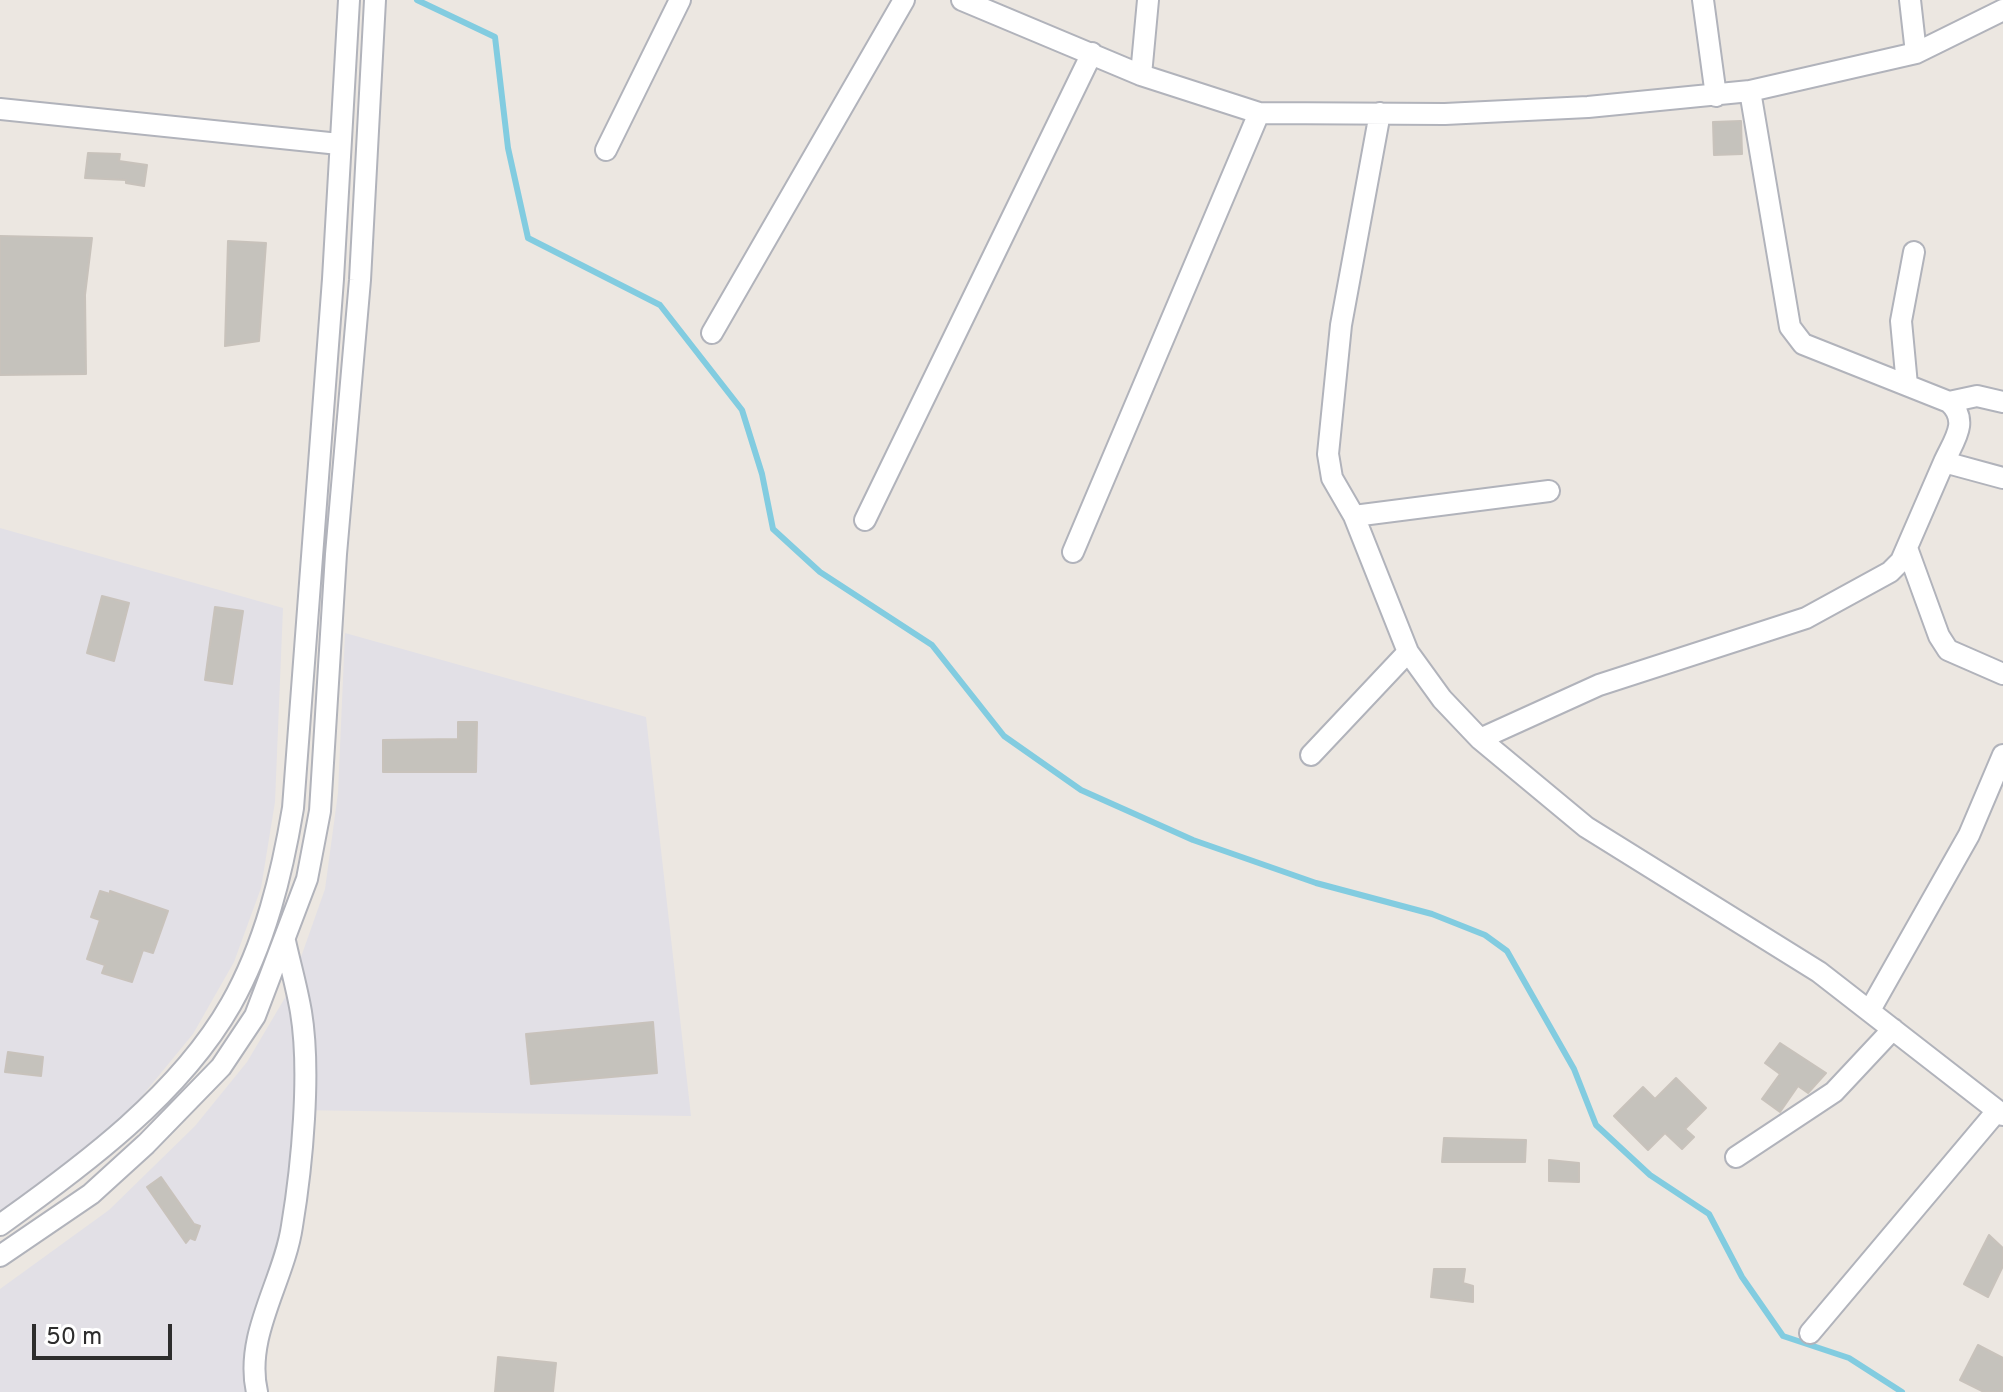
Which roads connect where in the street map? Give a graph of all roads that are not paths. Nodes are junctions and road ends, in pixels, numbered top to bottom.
1 (349, 0) edge
2 (375, 0) edge
3 (680, 0) edge
4 (904, 0) edge
5 (962, 0) edge
6 (1148, 0) edge
7 (1703, 0) edge
8 (1910, 0) edge
9 (2003, 10) edge
10 (1092, 53) junction
11 (1916, 53) junction
12 (1141, 75) junction
13 (1750, 91) junction
14 (1716, 96) junction
15 (0, 109) edge
16 (1259, 113) junction
17 (1380, 113) junction
18 (339, 144) junction
19 (606, 150) dead end
20 (1914, 252) dead end
21 (712, 333) dead end
22 (1907, 385) junction
23 (1949, 402) junction
24 (2003, 402) edge
25 (1944, 462) junction
26 (2003, 478) edge
27 (1549, 491) dead end
28 (1354, 516) junction
29 (865, 520) dead end
30 (1907, 548) junction
31 (1073, 552) dead end
32 (1408, 652) junction
33 (2003, 674) edge
34 (1480, 739) junction
35 (1311, 755) dead end
36 (2003, 755) edge
37 (274, 898) junction
38 (285, 941) junction
39 (1870, 1010) junction
40 (1893, 1029) junction
41 (2000, 1113) edge
42 (1736, 1157) dead end
43 (0, 1225) edge
44 (0, 1256) edge
45 (1810, 1333) dead end
46 (257, 1392) edge

1 - 18 street
2 - 38 street
3 - 19 street
4 - 21 street
5 - 10 street
6 - 12 street
7 - 14 street
8 - 11 street
9 - 11 street
10 - 12 street
10 - 29 street
11 - 13 street
12 - 16 street
13 - 14 street
13 - 22 street
14 - 17 street
15 - 18 street
16 - 17 street
16 - 31 street
17 - 28 street
18 - 37 street
20 - 22 street
22 - 23 street
23 - 24 street
23 - 25 street
25 - 26 street
25 - 30 street
27 - 28 street
28 - 32 street
30 - 33 street
30 - 34 street
32 - 34 street
32 - 35 street
34 - 39 street
36 - 39 street
37 - 38 street
37 - 43 street
38 - 44 street
38 - 46 street
39 - 40 street
40 - 41 street
40 - 42 street
41 - 45 street

